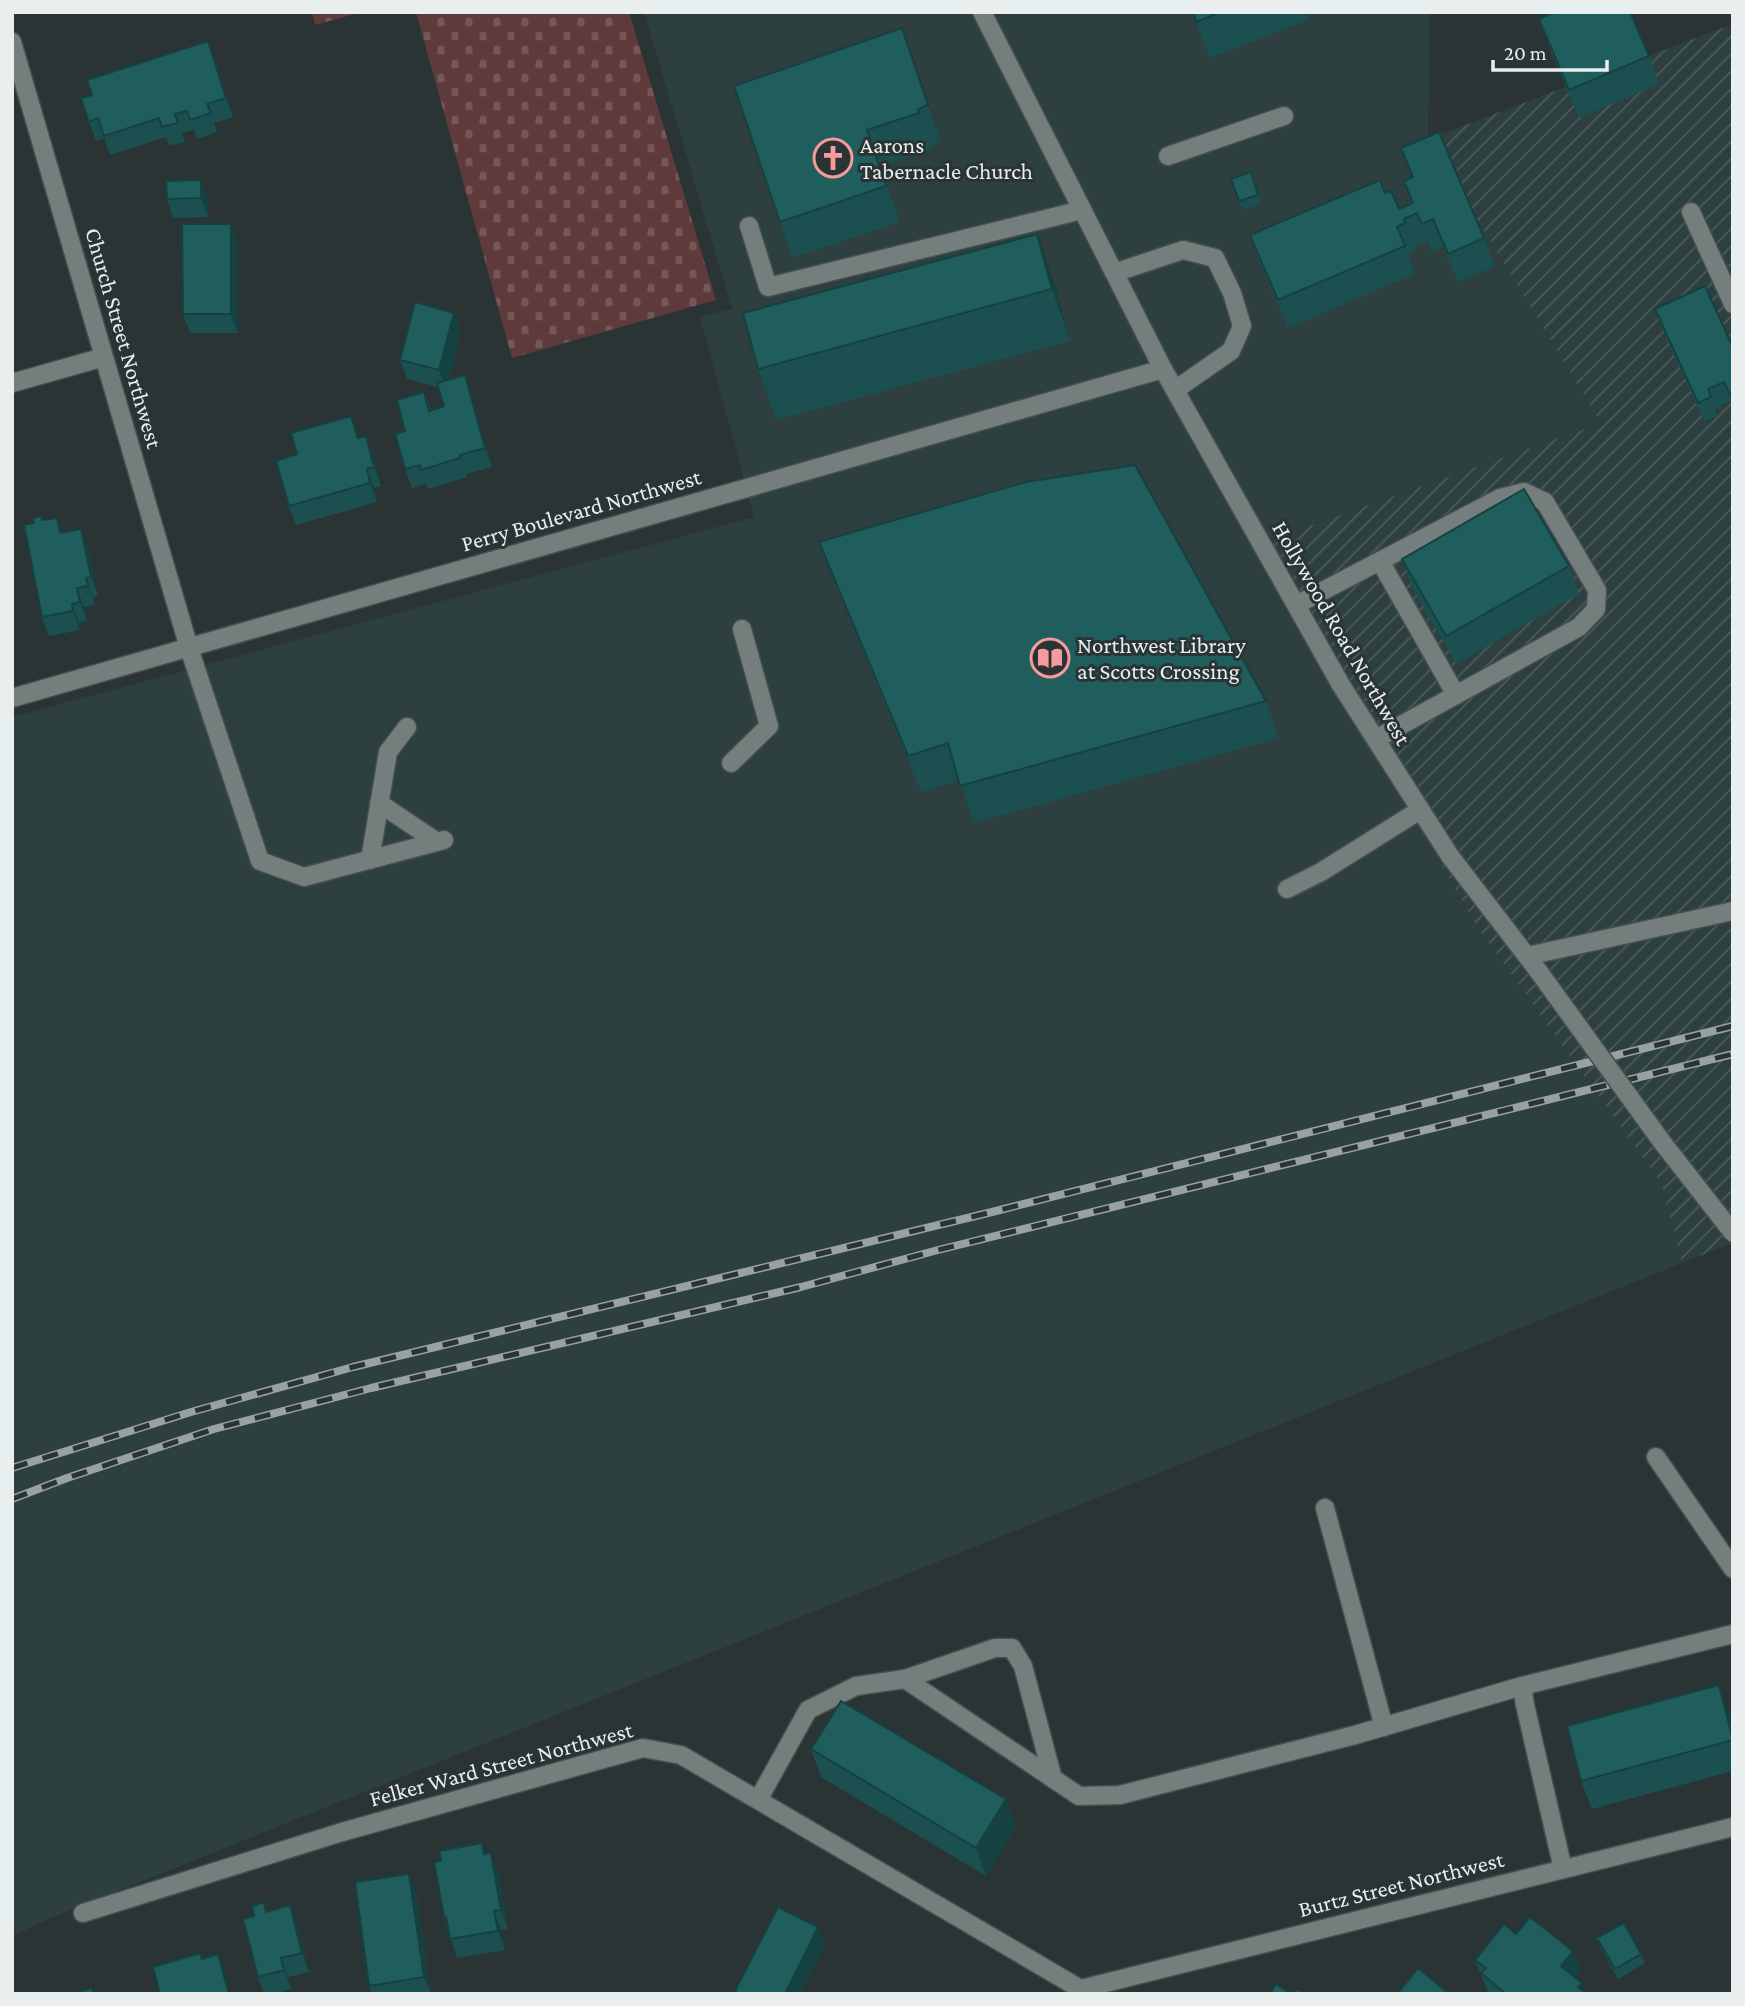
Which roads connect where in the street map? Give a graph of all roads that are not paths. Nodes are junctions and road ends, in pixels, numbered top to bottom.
1 (982, 12) edge
2 (12, 42) edge
3 (1284, 116) dead end
4 (1168, 156) dead end
5 (1082, 210) junction
6 (1691, 212) dead end
7 (749, 226) dead end
8 (1114, 273) junction
9 (1733, 304) edge
10 (104, 357) junction
11 (1163, 369) junction
12 (12, 383) edge
13 (1175, 390) junction
14 (1380, 561) junction
15 (1296, 605) junction
16 (742, 629) dead end
17 (189, 648) junction
18 (1456, 695) junction
19 (12, 698) edge
20 (407, 727) dead end
21 (1376, 740) junction
22 (731, 762) dead end
23 (379, 803) junction
24 (1420, 810) junction
25 (370, 860) junction
26 (1287, 889) dead end
27 (1733, 911) edge
28 (1527, 956) junction
29 (1733, 1233) edge
30 (1656, 1457) dead end
31 (1325, 1508) dead end
32 (1733, 1569) edge
33 (1733, 1634) edge
34 (905, 1679) junction
35 (1522, 1686) junction
36 (1384, 1727) junction
37 (1053, 1779) junction
38 (758, 1800) junction
39 (1733, 1827) edge
40 (1563, 1869) junction
41 (83, 1913) dead end
42 (1085, 1991) edge

1 - 5 street, Hollywood Road Northwest
2 - 10 street, Church Street Northwest
3 - 4 street
5 - 7 street
5 - 8 street, Hollywood Road Northwest
6 - 9 street
8 - 11 street, Hollywood Road Northwest
8 - 13 street
10 - 12 street
10 - 17 street, Church Street Northwest
11 - 13 street, Hollywood Road Northwest
11 - 17 street, Perry Boulevard Northwest
13 - 15 street, Hollywood Road Northwest
14 - 15 street
14 - 18 street
14 - 18 street
15 - 21 street, Hollywood Road Northwest
16 - 22 street
17 - 19 street, Perry Boulevard Northwest
17 - 25 street, Church Street Northwest
18 - 21 street
20 - 23 street
21 - 24 street, Hollywood Road Northwest
23 - 25 street
23 - 25 street
24 - 26 street
24 - 28 street, Hollywood Road Northwest
27 - 28 street
28 - 29 street, Hollywood Road Northwest, bridge
30 - 32 street
31 - 36 street
33 - 35 street
34 - 37 street
34 - 37 street
34 - 38 street
35 - 36 street
35 - 40 street
36 - 37 street
38 - 41 street, Felker Ward Street Northwest
38 - 42 street, Felker Ward Street Northwest
39 - 40 street, Burtz Street Northwest
40 - 42 street, Burtz Street Northwest

